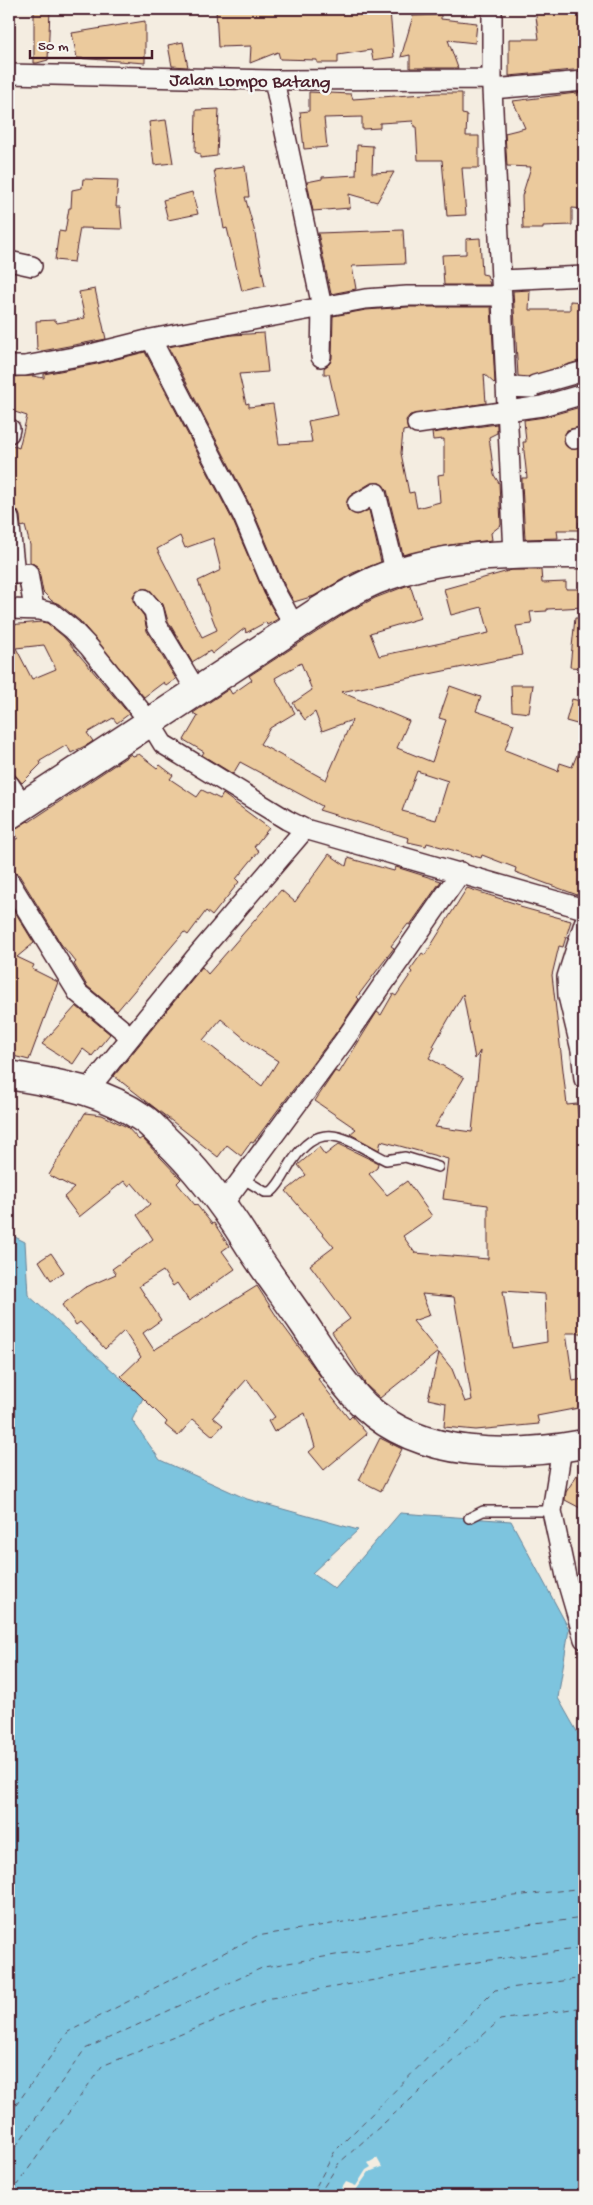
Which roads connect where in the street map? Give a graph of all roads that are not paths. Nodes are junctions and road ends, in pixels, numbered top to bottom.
1 (492, 9) edge
2 (9, 74) edge
3 (274, 80) junction
4 (584, 81) edge
5 (492, 84) junction
6 (9, 261) edge
7 (32, 266) dead end
8 (584, 276) edge
9 (502, 288) junction
10 (322, 307) junction
11 (151, 339) junction
12 (321, 357) dead end
13 (9, 366) edge
14 (584, 371) edge
15 (506, 388) junction
16 (584, 394) edge
17 (507, 411) junction
18 (417, 424) dead end
19 (357, 504) dead end
20 (9, 518) edge
21 (514, 554) junction
22 (584, 554) edge
23 (396, 574) junction
24 (144, 599) dead end
25 (9, 609) edge
26 (34, 609) junction
27 (294, 627) junction
28 (196, 690) junction
29 (149, 721) junction
30 (14, 801) edge
31 (305, 829) junction
32 (461, 872) junction
33 (9, 881) edge
34 (584, 909) edge
35 (584, 923) edge
36 (131, 1037) junction
37 (9, 1075) edge
38 (584, 1079) edge
39 (88, 1090) junction
40 (438, 1167) dead end
41 (242, 1178) junction
42 (223, 1204) junction
43 (573, 1446) edge
44 (552, 1510) junction
45 (469, 1518) dead end
46 (584, 1639) edge

1 - 5 street
2 - 3 street, Jalan Lompo Batang
3 - 5 street, Jalan Lompo Batang
3 - 10 street
4 - 5 street, Jalan Lompo Batang
5 - 9 street
6 - 7 street
8 - 9 street
9 - 10 street
9 - 15 street
10 - 11 street
10 - 12 street
11 - 13 street
11 - 27 street
14 - 15 street
15 - 17 street
16 - 17 street
17 - 18 street
17 - 21 street
19 - 23 street
20 - 26 street
21 - 22 highway
21 - 23 highway
23 - 27 highway
24 - 28 street
25 - 26 street
26 - 29 street
27 - 28 highway
28 - 29 highway
29 - 30 highway
29 - 31 street
31 - 32 street
31 - 36 street
32 - 34 street
32 - 41 street
33 - 36 street
35 - 38 street
36 - 39 street
37 - 39 highway
39 - 42 highway
40 - 41 lane
41 - 42 street
42 - 43 highway
43 - 44 street
44 - 45 lane
44 - 46 street

